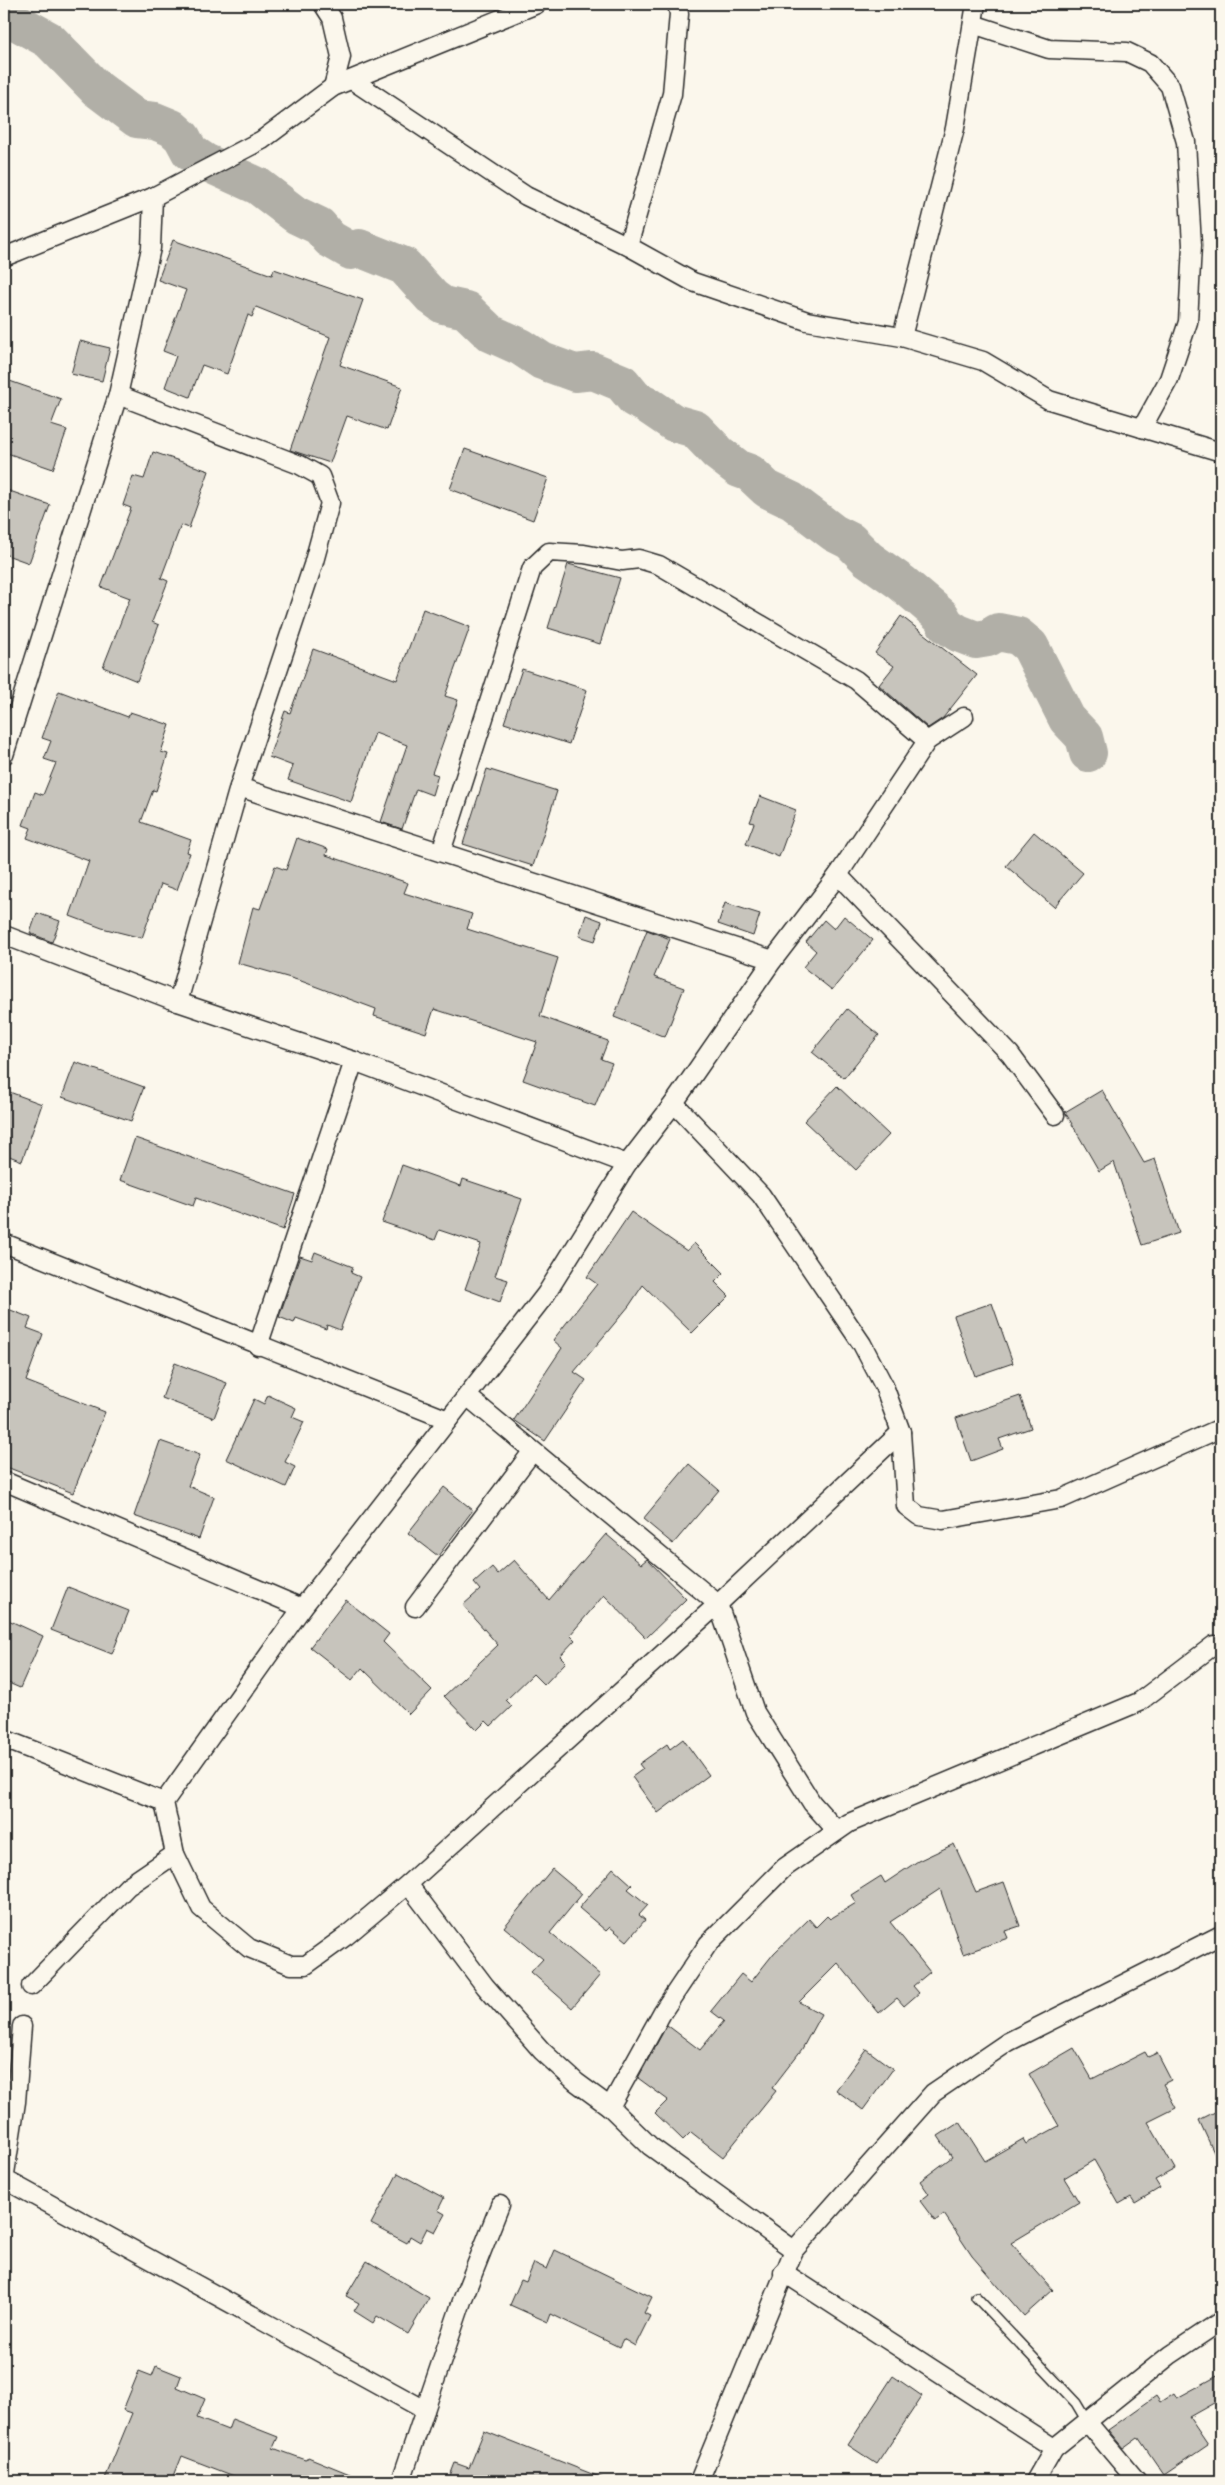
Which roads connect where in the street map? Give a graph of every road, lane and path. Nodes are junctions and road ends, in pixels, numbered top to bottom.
1 (323, 4) edge
2 (537, 4) edge
3 (677, 4) edge
4 (976, 4) edge
5 (973, 24) junction
6 (352, 80) junction
7 (333, 87) junction
8 (153, 197) junction
9 (628, 246) junction
10 (4, 257) edge
11 (902, 337) junction
12 (118, 395) junction
13 (1142, 428) junction
14 (1221, 452) edge
15 (964, 717) dead end
16 (927, 741) junction
17 (4, 755) edge
18 (240, 786) junction
19 (441, 852) junction
20 (838, 875) junction
21 (4, 935) edge
22 (773, 960) junction
23 (178, 1002) junction
24 (354, 1060) junction
25 (674, 1103) junction
26 (1055, 1115) dead end
27 (628, 1164) junction
28 (4, 1243) edge
29 (258, 1346) junction
30 (467, 1396) junction
31 (448, 1420) junction
32 (1221, 1428) edge
33 (901, 1432) junction
34 (532, 1452) junction
35 (4, 1481) edge
36 (718, 1604) junction
37 (415, 1607) dead end
38 (302, 1608) junction
39 (1214, 1645) dead end
40 (4, 1738) edge
41 (164, 1802) junction
42 (838, 1831) junction
43 (175, 1854) junction
44 (408, 1884) junction
45 (1221, 1935) edge
46 (31, 1986) dead end
47 (22, 2026) dead end
48 (610, 2107) junction
49 (4, 2180) edge
50 (500, 2205) dead end
51 (794, 2250) junction
52 (783, 2272) junction
53 (976, 2297) dead end
54 (1221, 2321) edge
55 (425, 2410) junction
56 (1088, 2423) junction
57 (1054, 2448) junction
58 (401, 2481) edge
59 (699, 2481) edge
60 (1034, 2481) edge
61 (1136, 2481) edge

1 - 7 street
2 - 6 street
3 - 9 street
4 - 5 street
5 - 11 street
5 - 13 street
6 - 7 street
6 - 9 street
7 - 8 street
8 - 10 street
8 - 12 street
9 - 11 street
11 - 13 street
12 - 17 street
12 - 18 street
13 - 14 street
15 - 16 street
16 - 19 street
16 - 20 street
18 - 19 street
18 - 23 street
19 - 22 street
20 - 22 street
20 - 26 street
21 - 23 street
22 - 25 street
23 - 24 street
24 - 27 street
24 - 29 street
25 - 27 street
25 - 33 street
27 - 30 street
28 - 29 street
29 - 31 street
30 - 31 street
30 - 34 street
31 - 38 street
32 - 33 street
33 - 36 street
34 - 36 street
34 - 37 street
35 - 38 street
36 - 42 street
36 - 44 street
38 - 41 street
39 - 42 street
40 - 41 street
41 - 43 street
42 - 48 street
43 - 44 street
43 - 46 street
44 - 48 street
45 - 51 street
47 - 49 street
48 - 51 street
49 - 55 street
50 - 55 street
51 - 52 street
52 - 57 street
52 - 59 street
53 - 56 lane
54 - 56 street
55 - 58 street
56 - 57 street
56 - 61 street
57 - 60 street

